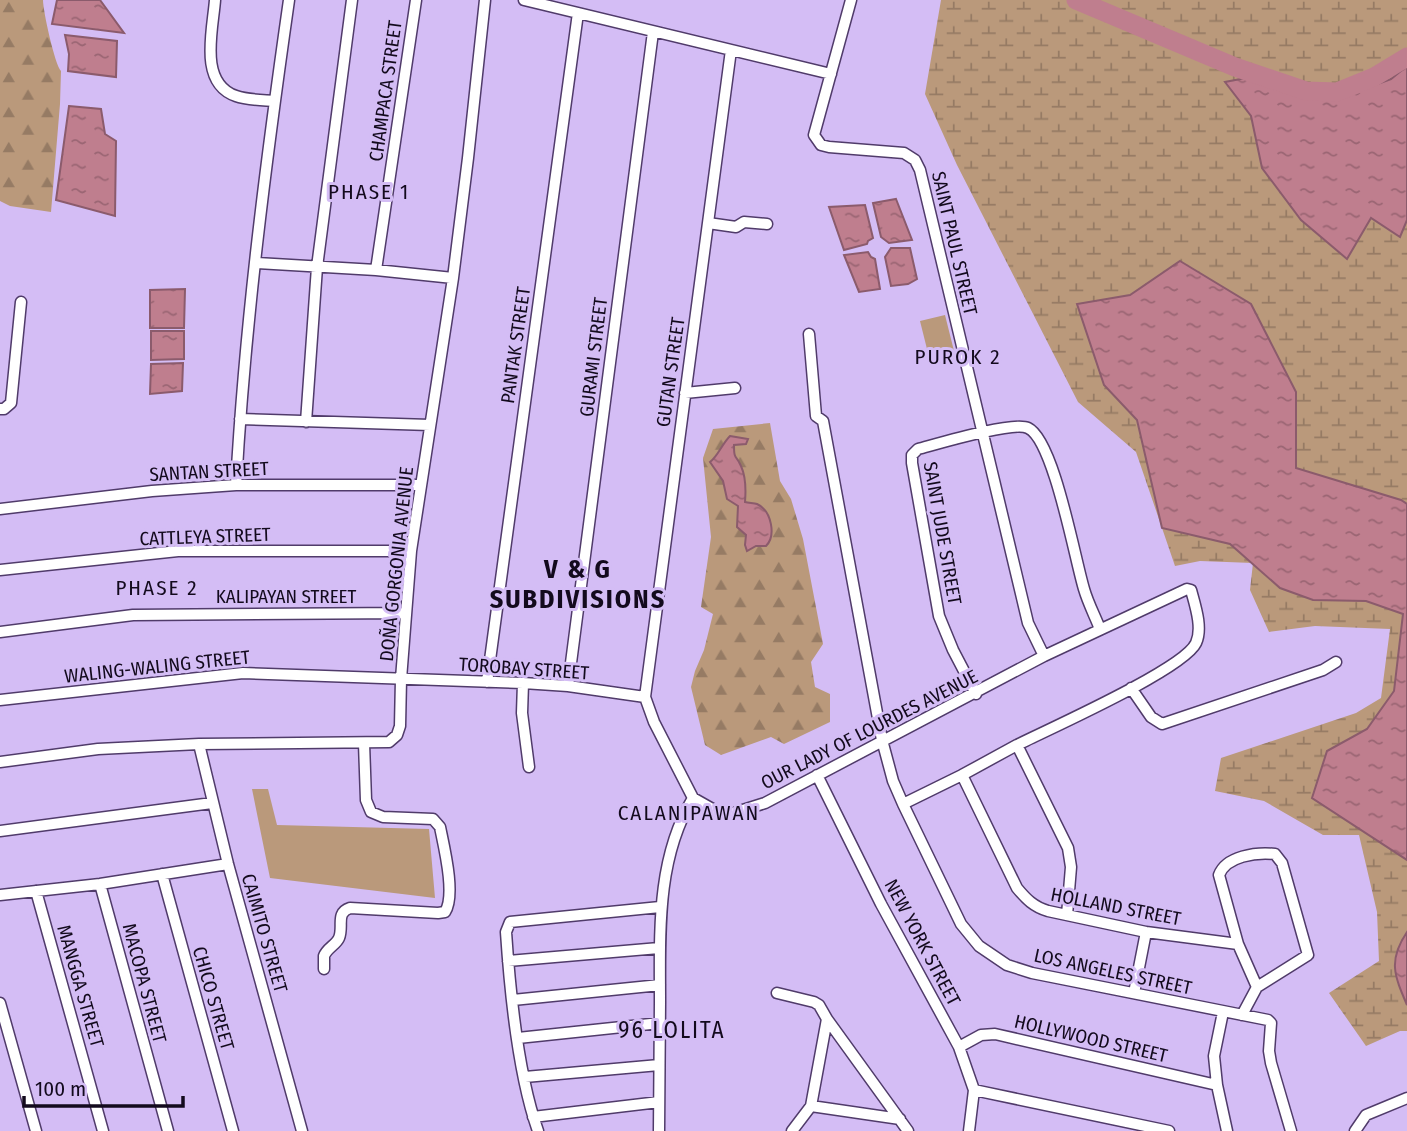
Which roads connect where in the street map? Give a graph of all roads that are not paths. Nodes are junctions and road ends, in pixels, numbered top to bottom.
1 (215, 0) edge
2 (289, 0) edge
3 (352, 0) edge
4 (416, 0) edge
5 (485, 0) edge
6 (524, 0) edge
7 (851, 0) edge
8 (578, 13) junction
9 (653, 32) junction
10 (731, 50) junction
11 (831, 74) junction
12 (275, 101) junction
13 (708, 223) junction
14 (766, 224) dead end
15 (257, 263) junction
16 (317, 267) junction
17 (376, 270) junction
18 (453, 278) junction
19 (21, 302) dead end
20 (809, 334) dead end
21 (736, 388) dead end
22 (685, 393) junction
23 (0, 409) edge
24 (240, 419) junction
25 (306, 422) junction
26 (430, 425) junction
27 (981, 433) junction
28 (236, 485) junction
29 (421, 485) junction
30 (0, 509) edge
31 (411, 551) junction
32 (0, 570) edge
33 (406, 613) junction
34 (1100, 629) junction
35 (0, 632) edge
36 (1044, 656) junction
37 (1336, 662) dead end
38 (401, 679) junction
39 (488, 682) junction
40 (523, 683) junction
41 (568, 686) junction
42 (1131, 688) junction
43 (976, 694) junction
44 (645, 697) junction
45 (0, 700) edge
46 (882, 740) junction
47 (364, 743) junction
48 (199, 744) junction
49 (1017, 745) junction
50 (0, 762) edge
51 (529, 767) dead end
52 (817, 775) junction
53 (962, 775) junction
54 (694, 798) junction
55 (212, 803) junction
56 (903, 804) junction
57 (0, 831) edge
58 (228, 864) junction
59 (162, 874) junction
60 (100, 884) junction
61 (36, 891) junction
62 (0, 895) edge
63 (660, 907) junction
64 (1068, 915) junction
65 (1146, 932) junction
66 (1238, 944) junction
67 (659, 948) junction
68 (508, 961) junction
69 (324, 969) dead end
70 (660, 985) junction
71 (1257, 987) junction
72 (777, 993) dead end
73 (1134, 993) junction
74 (513, 1000) junction
75 (0, 1003) edge
76 (1223, 1012) junction
77 (1242, 1014) junction
78 (827, 1019) junction
79 (660, 1023) junction
80 (518, 1038) junction
81 (959, 1047) junction
82 (659, 1065) junction
83 (525, 1077) junction
84 (1217, 1084) junction
85 (974, 1090) junction
86 (1407, 1098) edge
87 (659, 1102) junction
88 (811, 1106) junction
89 (533, 1117) junction
90 (900, 1119) junction
91 (36, 1131) edge
92 (103, 1131) edge
93 (168, 1131) edge
94 (233, 1131) edge
95 (302, 1131) edge
96 (538, 1131) edge
97 (659, 1131) edge
98 (792, 1131) edge
99 (908, 1131) edge
100 (969, 1131) edge
101 (1168, 1131) edge
102 (1227, 1131) edge
103 (1291, 1131) edge
104 (1354, 1131) edge

1 - 12 street
2 - 12 street
3 - 16 street
4 - 17 street, CHAMPACA STREET
5 - 18 street, DOÑA GORGONIA AVENUE
6 - 8 street
7 - 11 street, SAINT PAUL STREET
8 - 9 street
8 - 39 street, PANTAK STREET
9 - 10 street
9 - 41 street, GURAMI STREET
10 - 11 street
10 - 13 street, GUTAN STREET
11 - 27 street, SAINT PAUL STREET
12 - 15 street
13 - 14 street
13 - 22 street, GUTAN STREET
15 - 16 street
15 - 24 street
16 - 17 street
16 - 25 street
17 - 18 street
18 - 26 street, DOÑA GORGONIA AVENUE
19 - 23 street
20 - 46 street, LOS ANGELES STREET
21 - 22 street
22 - 44 street, GUTAN STREET
24 - 25 street
24 - 28 street
25 - 26 street
26 - 29 street, DOÑA GORGONIA AVENUE
27 - 34 street, SAINT JUDE STREET
27 - 36 street, SAINT PAUL STREET
27 - 43 street, SAINT JUDE STREET
28 - 29 street, SANTAN STREET
28 - 30 street, SANTAN STREET
29 - 31 street, DOÑA GORGONIA AVENUE
31 - 32 street, CATTLEYA STREET
31 - 33 street, DOÑA GORGONIA AVENUE
33 - 35 street, KALIPAYAN STREET
33 - 38 street, DOÑA GORGONIA AVENUE
34 - 36 street, OUR LADY OF LOURDES AVENUE
34 - 42 street, OUR LADY OF LOURDES AVENUE
36 - 43 street, OUR LADY OF LOURDES AVENUE
37 - 42 street
38 - 39 street, TOROBAY STREET
38 - 45 street, WALING-WALING STREET
38 - 47 street, DOÑA GORGONIA AVENUE
39 - 40 street, TOROBAY STREET
40 - 41 street, TOROBAY STREET
40 - 51 street
41 - 44 street, TOROBAY STREET
42 - 49 street
43 - 46 street, OUR LADY OF LOURDES AVENUE
44 - 54 street
46 - 52 street, OUR LADY OF LOURDES AVENUE
46 - 56 street, LOS ANGELES STREET
47 - 48 street, DOÑA GORGONIA AVENUE
47 - 69 street
48 - 50 street, DOÑA GORGONIA AVENUE
48 - 55 street, CAIMITO STREET
49 - 53 street
49 - 64 street
52 - 54 street, OUR LADY OF LOURDES AVENUE
52 - 81 street, NEW YORK STREET
53 - 56 street
53 - 64 street, HOLLAND STREET
54 - 63 street
55 - 57 street
55 - 58 street, CAIMITO STREET
56 - 73 street, LOS ANGELES STREET
58 - 59 street
58 - 95 street, CAIMITO STREET
59 - 60 street
59 - 94 street, CHICO STREET
60 - 61 street
60 - 93 street, MACOPA STREET
61 - 62 street
61 - 92 street, MANGGA STREET
63 - 67 street
63 - 68 street
64 - 65 street, HOLLAND STREET
65 - 66 street, HOLLAND STREET
65 - 73 street
66 - 71 street
66 - 71 street
67 - 68 street
67 - 70 street
68 - 74 street
70 - 74 street
70 - 79 street
71 - 77 street
72 - 78 street
73 - 76 street, LOS ANGELES STREET
74 - 80 street
75 - 91 street
76 - 77 street, LOS ANGELES STREET
76 - 84 street
77 - 103 street, LOS ANGELES STREET
78 - 88 street
78 - 90 street
79 - 80 street
79 - 82 street
80 - 83 street
81 - 84 street, HOLLYWOOD STREET
81 - 85 street, NEW YORK STREET
82 - 83 street
82 - 87 street
83 - 89 street
84 - 102 street
85 - 100 street, NEW YORK STREET
85 - 101 street
86 - 104 street
87 - 89 street
87 - 97 street
88 - 90 street
88 - 98 street
89 - 96 street
90 - 99 street

